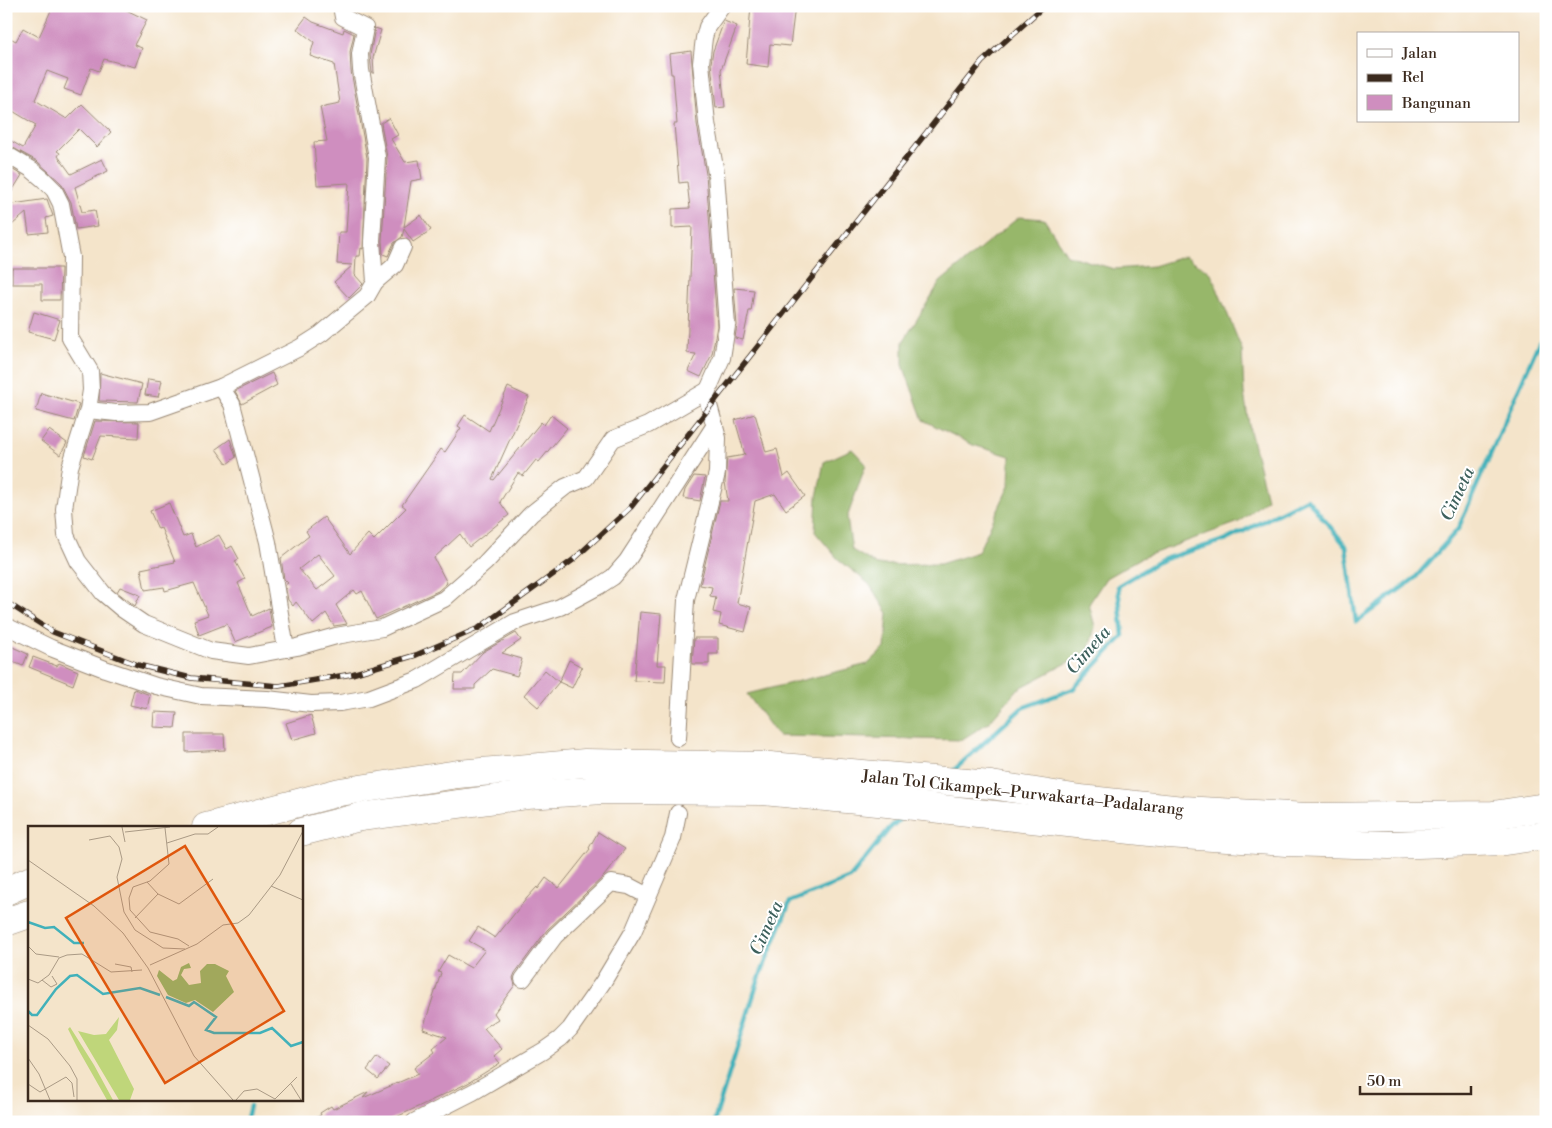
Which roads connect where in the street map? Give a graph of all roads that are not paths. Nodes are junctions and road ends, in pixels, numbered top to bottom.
1 (341, 6) edge
2 (722, 6) edge
3 (6, 154) edge
4 (403, 247) dead end
5 (375, 282) junction
6 (221, 387) junction
7 (708, 390) junction
8 (88, 410) junction
9 (715, 425) junction
10 (6, 626) edge
11 (286, 649) junction
12 (678, 738) dead end
13 (766, 779) junction
14 (1546, 807) edge
15 (678, 813) dead end
16 (210, 826) edge
17 (302, 832) edge
18 (1546, 835) edge
19 (28, 881) edge
20 (6, 891) edge
21 (648, 896) junction
22 (28, 914) edge
23 (6, 922) edge
24 (523, 979) dead end
25 (414, 1122) edge

1 - 5 street
2 - 7 street
3 - 8 street
4 - 5 street
5 - 6 street
6 - 8 street
6 - 11 street
7 - 9 street
7 - 11 street
8 - 11 street
9 - 10 street
9 - 12 street
13 - 14 highway, Jalan Tol Cikampek–Purwakarta–Padalarang
13 - 16 highway, Jalan Tol Cikampek–Purwakarta–Padalarang
13 - 17 highway, Jalan Tol Cikampek–Purwakarta–Padalarang
13 - 18 highway, Jalan Tol Cikampek–Purwakarta–Padalarang
15 - 21 street
19 - 20 highway
21 - 24 street
21 - 25 street
22 - 23 highway

